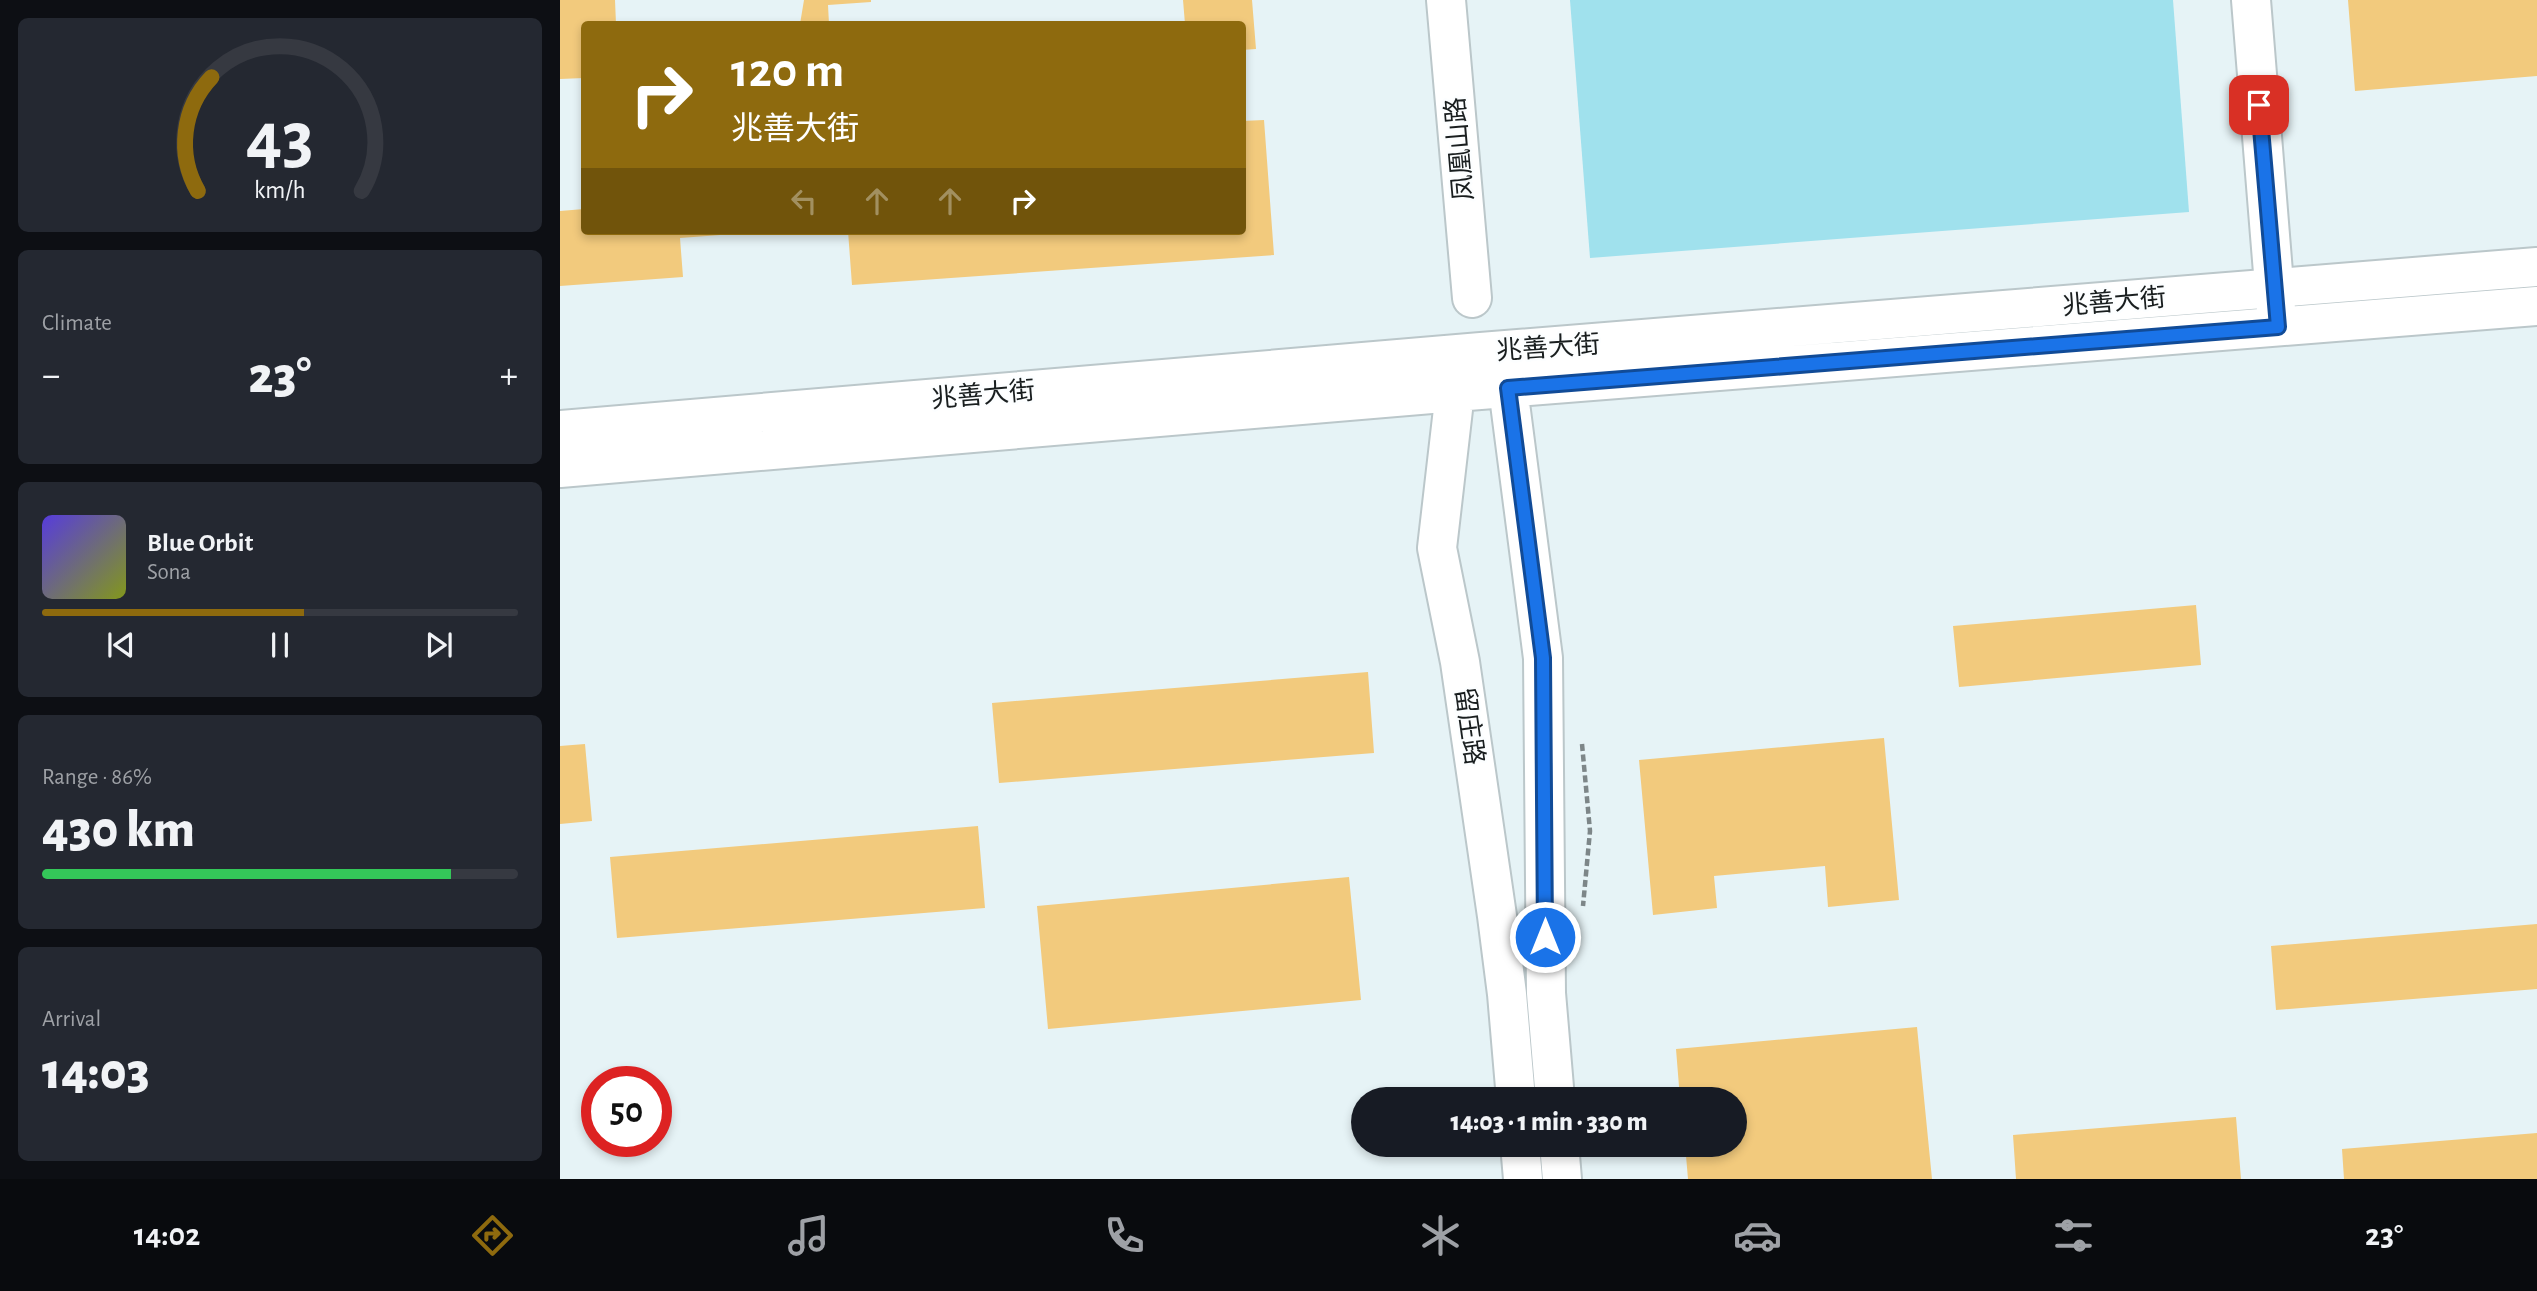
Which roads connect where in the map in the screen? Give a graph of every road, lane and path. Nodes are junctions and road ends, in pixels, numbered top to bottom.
1 (1446, 0) edge
2 (2251, 0) edge
3 (2537, 267) edge
4 (2273, 289) junction
5 (1472, 298) dead end
6 (2537, 306) edge
7 (2278, 327) junction
8 (1499, 351) junction
9 (1453, 355) junction
10 (1508, 388) junction
11 (1455, 392) junction
12 (560, 430) edge
13 (560, 468) edge
14 (1515, 1087) edge
15 (1554, 1087) edge
16 (1521, 1157) edge
17 (1560, 1157) edge
18 (1523, 1179) edge
19 (1562, 1179) edge

1 - 5 main road, 凤凰山路
2 - 4 main road
3 - 4 main road, 兆善大街
4 - 7 main road
4 - 8 main road, 兆善大街
6 - 7 main road, 兆善大街
7 - 10 main road, 兆善大街
8 - 9 main road, 兆善大街
8 - 10 main road
9 - 11 main road, 留庄路
9 - 12 main road, 兆善大街
10 - 11 main road, 兆善大街
10 - 15 main road
11 - 13 main road, 兆善大街
11 - 14 main road, 留庄路
16 - 18 main road
17 - 19 main road

